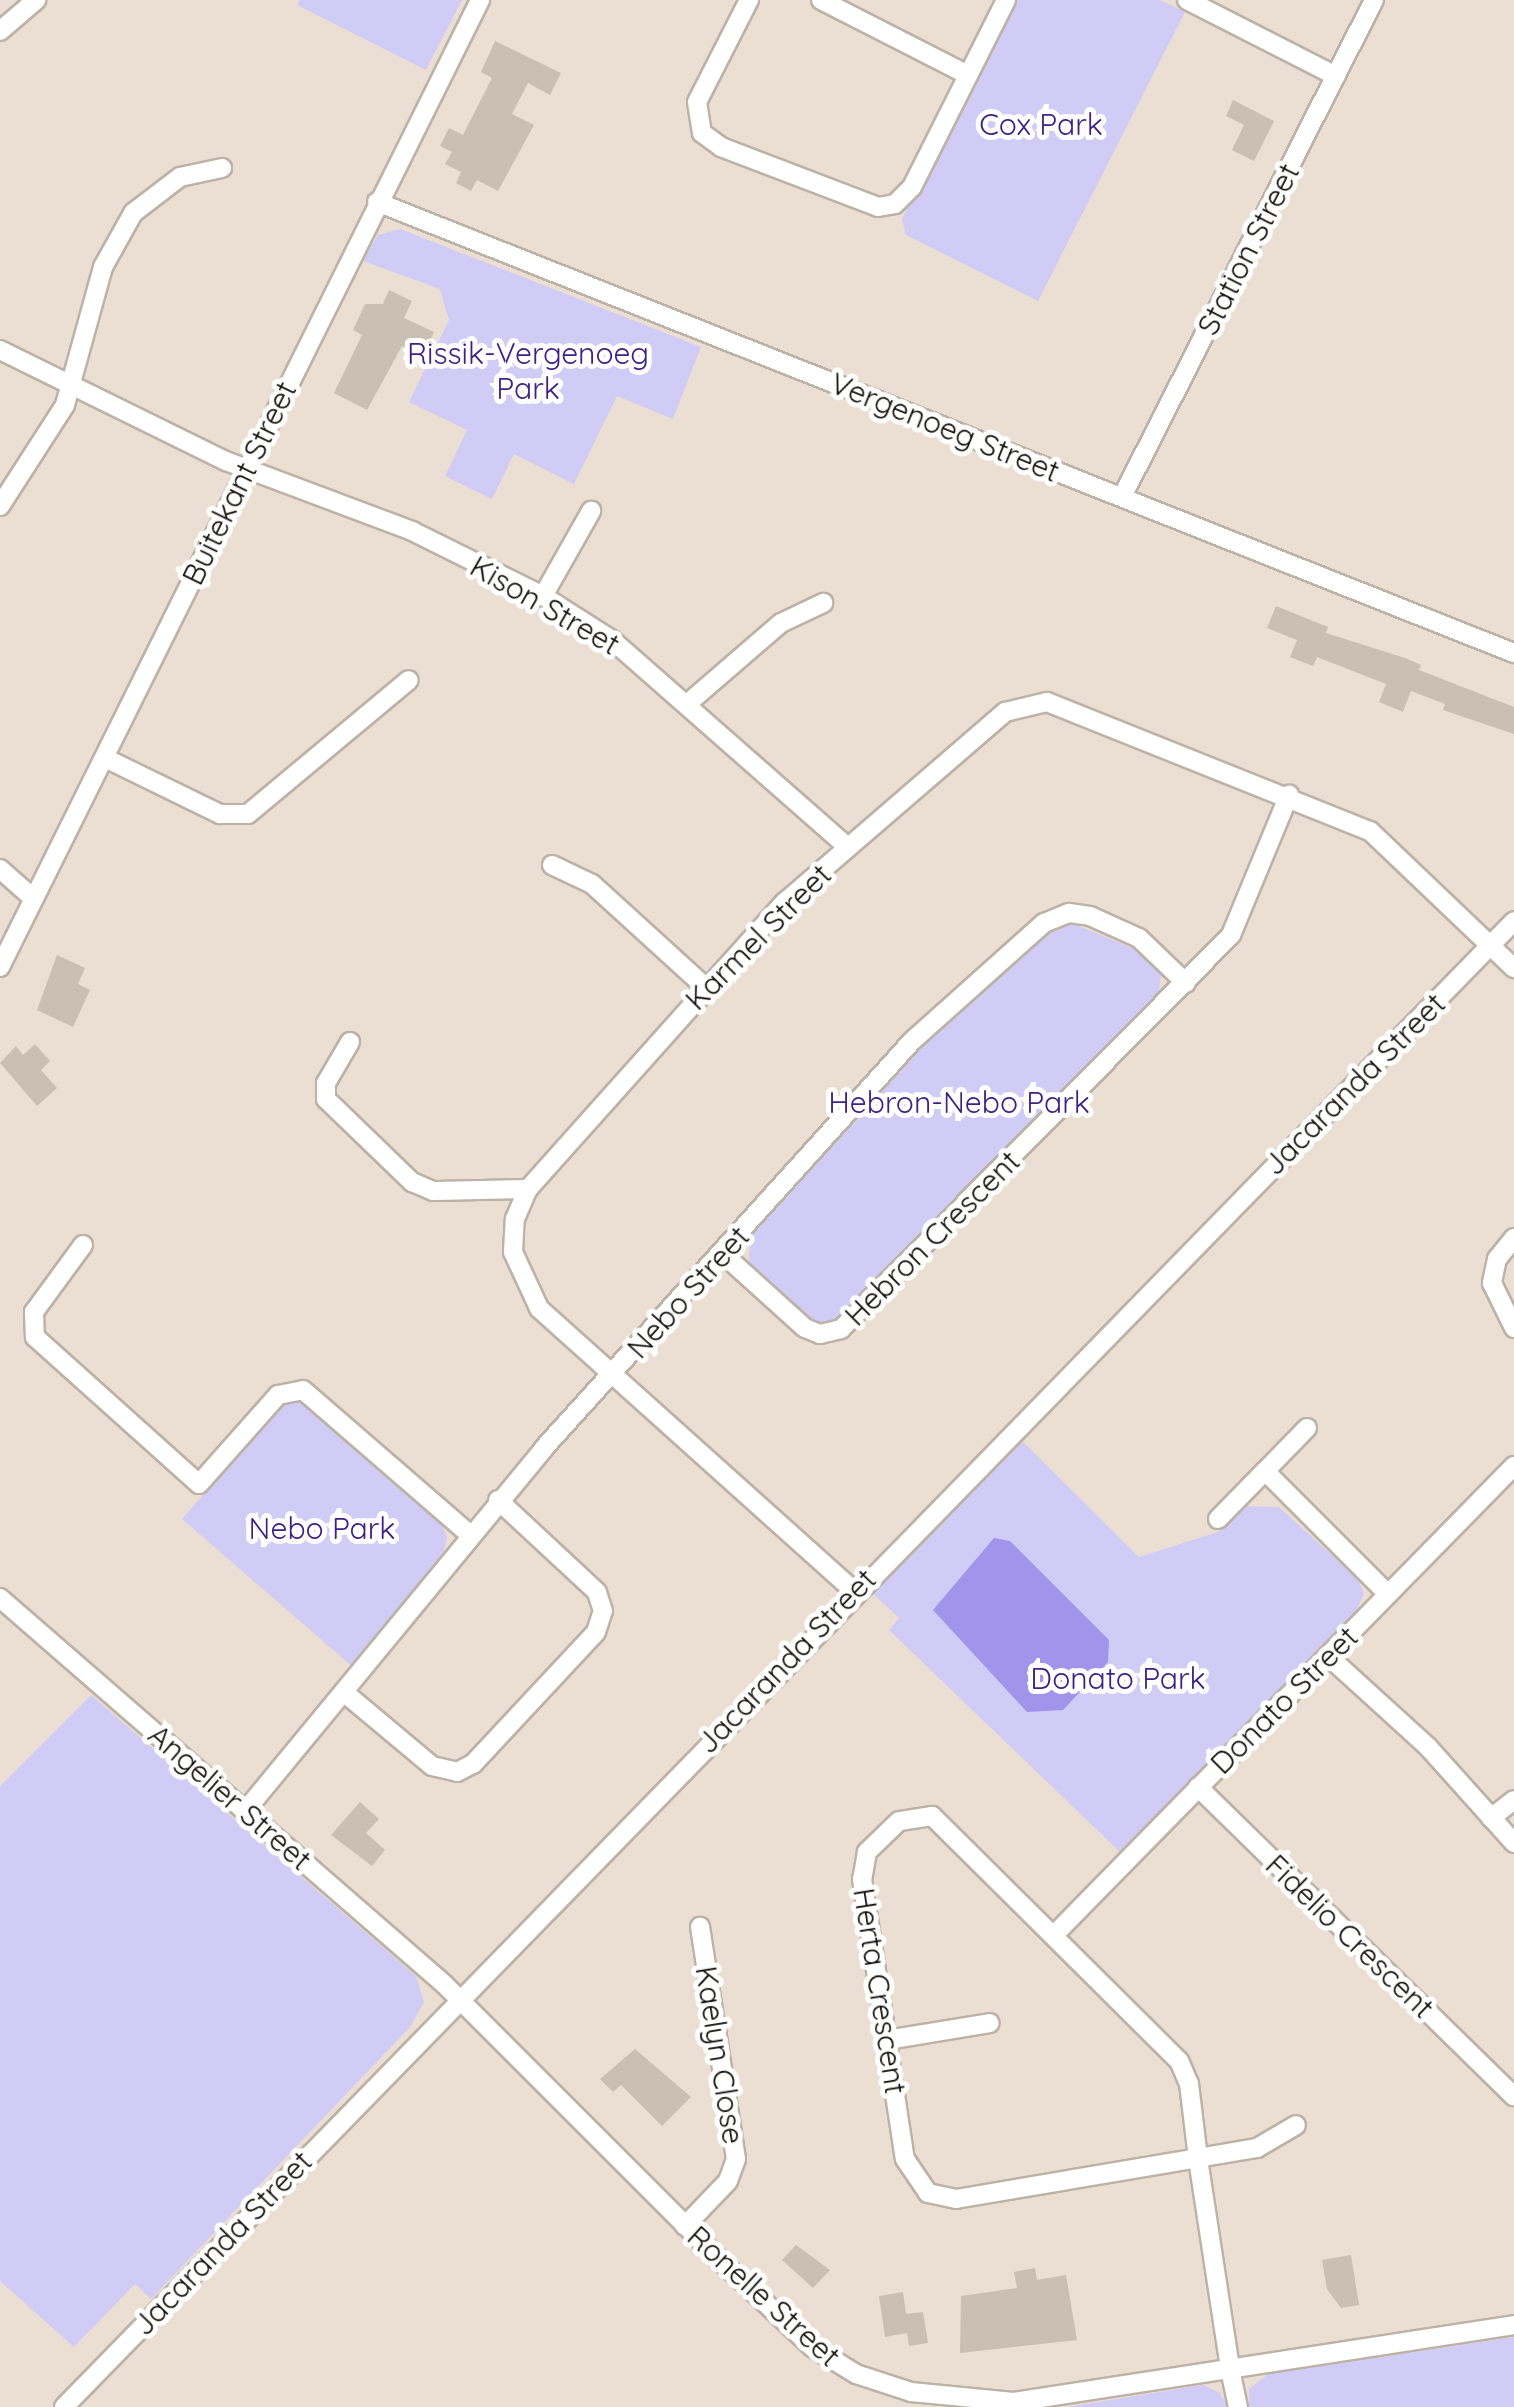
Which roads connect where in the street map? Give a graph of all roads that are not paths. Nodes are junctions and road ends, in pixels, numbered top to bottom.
1 (36, 0) edge
2 (480, 0) edge
3 (749, 0) edge
4 (821, 0) edge
5 (1006, 0) edge
6 (1187, 0) edge
7 (1374, 0) edge
8 (0, 31) edge
9 (968, 76) junction
10 (1336, 76) junction
11 (222, 168) dead end
12 (377, 202) junction
13 (0, 350) edge
14 (72, 386) junction
15 (246, 468) junction
16 (1122, 497) junction
17 (0, 506) edge
18 (591, 511) dead end
19 (544, 596) junction
20 (823, 603) dead end
21 (1514, 652) edge
22 (409, 680) dead end
23 (686, 704) junction
24 (105, 758) junction
25 (1289, 795) junction
26 (848, 848) junction
27 (552, 864) dead end
28 (0, 869) edge
29 (34, 899) junction
30 (1514, 922) edge
31 (1491, 945) junction
32 (0, 967) edge
33 (1514, 968) edge
34 (1186, 983) junction
35 (706, 986) junction
36 (350, 1042) dead end
37 (528, 1189) junction
38 (1514, 1238) edge
39 (83, 1245) dead end
40 (723, 1254) junction
41 (1514, 1328) edge
42 (612, 1374) junction
43 (1306, 1428) dead end
44 (1514, 1466) edge
45 (1265, 1470) junction
46 (498, 1500) junction
47 (1218, 1519) dead end
48 (468, 1533) junction
49 (854, 1591) junction
50 (1388, 1594) junction
51 (0, 1598) edge
52 (1328, 1656) junction
53 (346, 1694) junction
54 (1198, 1787) junction
55 (1514, 1800) edge
56 (246, 1810) junction
57 (1491, 1818) junction
58 (1514, 1843) edge
59 (700, 1927) dead end
60 (1055, 1934) junction
61 (457, 1998) junction
62 (990, 2024) dead end
63 (888, 2040) junction
64 (1510, 2085) edge
65 (1296, 2125) dead end
66 (1198, 2158) junction
67 (686, 2226) junction
68 (1514, 2325) edge
69 (1230, 2368) junction
70 (64, 2407) edge
71 (1238, 2407) edge

1 - 8 street
2 - 12 street, Buitekant Street
3 - 9 street
4 - 9 street
5 - 9 street
6 - 10 street
7 - 10 street, Station Street
10 - 16 street, Station Street
11 - 14 street
12 - 15 street, Buitekant Street
12 - 16 street, Vergenoeg Street
13 - 14 street, Kison Street
14 - 15 street, Kison Street
14 - 17 street
15 - 19 street, Kison Street
15 - 24 street, Buitekant Street
16 - 21 street, Vergenoeg Street
18 - 19 street
19 - 23 street, Kison Street
20 - 23 street
22 - 24 street
23 - 26 street, Kison Street
24 - 29 street, Buitekant Street
25 - 26 street, Karmel Street
25 - 31 street, Karmel Street
25 - 34 street, Hebron Crescent
26 - 35 street, Karmel Street
27 - 35 street
28 - 29 street
29 - 32 street, Buitekant Street
30 - 31 street, Jacaranda Street
31 - 33 street, Karmel Street
31 - 49 street, Jacaranda Street
34 - 40 street, Nebo Street
34 - 40 street, Hebron Crescent
35 - 37 street, Karmel Street
36 - 37 street
37 - 42 street, Karmel Street
38 - 41 street
39 - 48 street
40 - 42 street, Nebo Street
42 - 46 street, Nebo Street
42 - 49 street, Karmel Street
43 - 45 street
44 - 50 street, Donato Street
45 - 47 street
45 - 50 street
46 - 48 street, Nebo Street
46 - 53 street
48 - 53 street, Nebo Street
49 - 61 street, Jacaranda Street
50 - 52 street, Donato Street
51 - 56 street, Angelier Street
52 - 54 street, Donato Street
52 - 57 street
53 - 56 street, Nebo Street
54 - 60 street, Donato Street
54 - 64 street, Fidelio Crescent
55 - 57 street
56 - 61 street, Angelier Street
57 - 58 street
59 - 67 street, Kaelyn Close
60 - 63 street, Herta Crescent
60 - 66 street, Herta Crescent
61 - 67 street, Ronelle Street
61 - 70 street, Jacaranda Street
62 - 63 street
63 - 66 street, Herta Crescent
65 - 66 street
66 - 69 street, Herta Crescent
67 - 69 street, Ronelle Street
68 - 69 street, Ronelle Street
69 - 71 street, Herta Crescent

